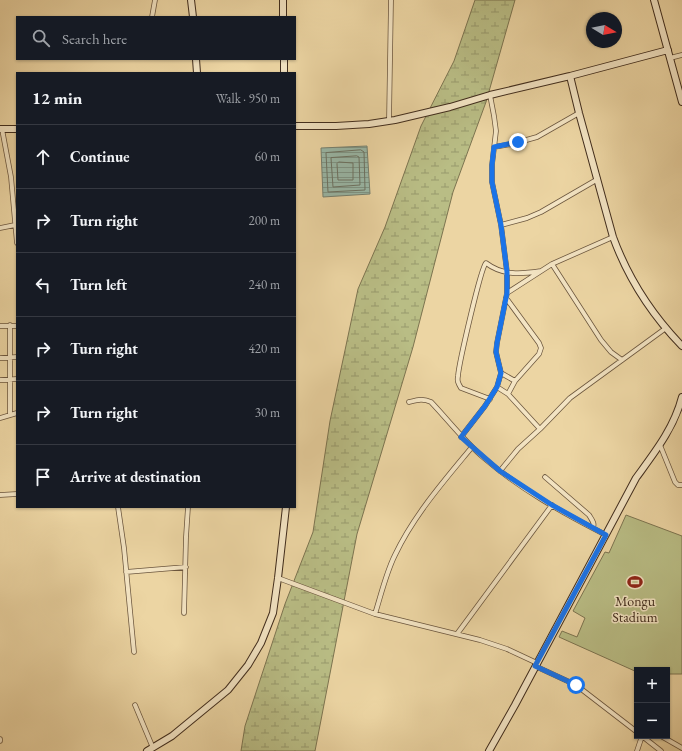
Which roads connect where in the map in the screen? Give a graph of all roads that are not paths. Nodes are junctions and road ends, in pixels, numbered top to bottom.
1 (155, 0) edge
2 (191, 0) edge
3 (283, 0) edge
4 (391, 0) edge
5 (654, 0) edge
6 (152, 16) edge
7 (193, 16) edge
8 (283, 16) edge
9 (668, 50) junction
10 (682, 55) edge
11 (670, 58) junction
12 (196, 60) edge
13 (284, 60) edge
14 (197, 72) edge
15 (284, 72) edge
16 (570, 76) junction
17 (490, 95) junction
18 (682, 102) edge
19 (578, 113) junction
20 (389, 120) junction
21 (296, 126) edge
22 (1, 129) edge
23 (16, 129) edge
24 (494, 147) junction
25 (598, 180) junction
26 (15, 225) junction
27 (501, 225) junction
28 (0, 228) edge
29 (16, 234) edge
30 (613, 237) junction
31 (552, 264) junction
32 (541, 271) junction
33 (507, 272) junction
34 (507, 293) junction
35 (506, 298) junction
36 (0, 326) edge
37 (10, 326) junction
38 (16, 326) edge
39 (666, 328) junction
40 (682, 346) edge
41 (16, 357) edge
42 (0, 358) edge
43 (10, 358) junction
44 (622, 360) junction
45 (501, 373) junction
46 (10, 379) junction
47 (16, 379) edge
48 (0, 380) edge
49 (515, 381) junction
50 (497, 387) junction
51 (508, 394) junction
52 (682, 398) edge
53 (490, 399) junction
54 (409, 402) dead end
55 (16, 413) edge
56 (10, 415) junction
57 (0, 418) edge
58 (540, 429) junction
59 (461, 437) junction
60 (660, 445) junction
61 (472, 447) junction
62 (500, 471) junction
63 (545, 477) dead end
64 (682, 484) edge
65 (16, 494) edge
66 (0, 496) edge
67 (552, 505) junction
68 (118, 508) edge
69 (188, 508) edge
70 (286, 508) edge
71 (593, 528) junction
72 (606, 535) junction
73 (186, 567) junction
74 (126, 572) junction
75 (278, 578) junction
76 (184, 613) dead end
77 (375, 614) junction
78 (457, 634) junction
79 (134, 652) dead end
80 (536, 664) junction
81 (135, 705) dead end
82 (634, 730) edge
83 (641, 739) edge
84 (646, 739) edge
85 (666, 739) edge
86 (153, 748) junction
87 (682, 748) edge
88 (147, 751) edge
89 (489, 751) edge
90 (637, 751) edge
91 (661, 751) edge

1 - 6 street
2 - 7 street
3 - 8 street
4 - 20 street
5 - 9 street
9 - 11 street
9 - 16 street
10 - 11 street
11 - 18 street
12 - 14 street
13 - 15 street
16 - 17 street
16 - 19 street
17 - 20 street
17 - 24 street
19 - 24 street
19 - 25 street
20 - 21 street
22 - 23 street
22 - 26 street
24 - 27 street
25 - 27 street
25 - 30 street
26 - 28 street
26 - 29 street
27 - 33 street
30 - 31 street
30 - 39 street
31 - 32 street
31 - 44 street
32 - 33 street
32 - 34 street
33 - 34 street
33 - 53 street
34 - 35 street
35 - 45 street
35 - 49 street
36 - 37 street
37 - 38 street
37 - 43 street
39 - 40 street
39 - 44 street
41 - 43 street
42 - 43 street
43 - 46 street
44 - 58 street
45 - 49 street
45 - 50 street
46 - 47 street
46 - 48 street
46 - 56 street
49 - 51 street
50 - 51 street
50 - 53 street
51 - 58 street
52 - 60 street
53 - 59 street
54 - 59 street
55 - 56 street
56 - 57 street
58 - 62 street
59 - 61 street
60 - 64 street
60 - 72 street
61 - 62 street
61 - 77 street
62 - 67 street
63 - 71 street
65 - 66 street
67 - 71 street
67 - 78 street
68 - 74 street
69 - 73 street
70 - 75 street
71 - 72 street
72 - 80 street
73 - 74 street
73 - 76 street
74 - 79 street
75 - 77 street
75 - 86 street
77 - 78 street
78 - 80 street
80 - 82 street
80 - 89 street
81 - 86 street
83 - 90 street
84 - 91 street
85 - 87 street
86 - 88 street

